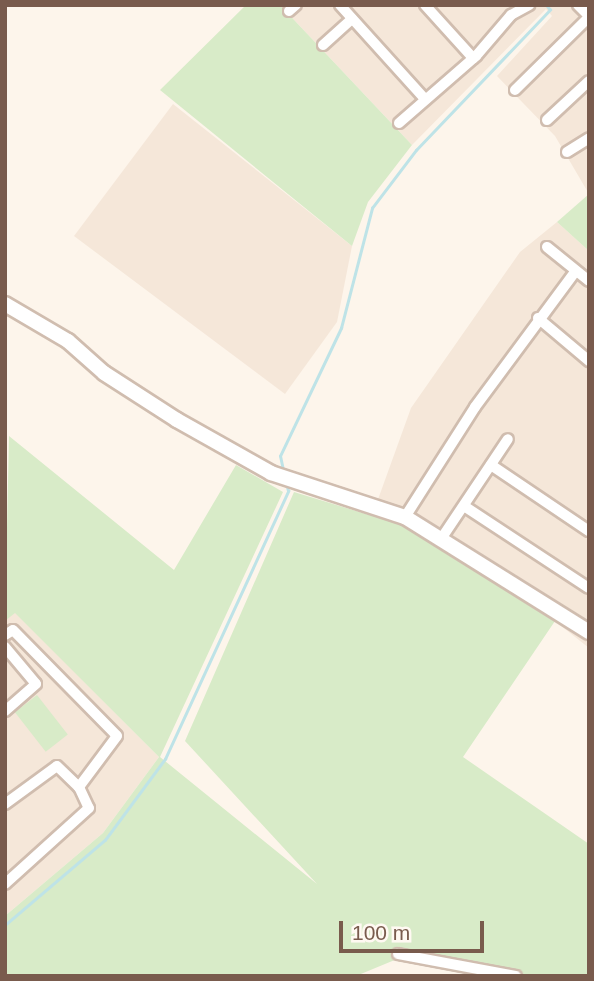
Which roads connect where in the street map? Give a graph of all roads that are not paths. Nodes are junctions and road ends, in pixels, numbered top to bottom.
1 (340, 5) edge
2 (425, 5) edge
3 (503, 5) edge
4 (529, 5) edge
5 (578, 5) edge
6 (511, 15) junction
7 (589, 16) edge
8 (352, 19) junction
9 (323, 45) dead end
10 (473, 58) junction
11 (589, 81) edge
12 (515, 90) dead end
13 (425, 99) junction
14 (547, 120) dead end
15 (399, 123) dead end
16 (589, 138) edge
17 (567, 152) dead end
18 (547, 247) dead end
19 (575, 272) junction
20 (589, 281) edge
21 (5, 304) edge
22 (538, 318) junction
23 (589, 361) edge
24 (508, 439) dead end
25 (491, 465) junction
26 (464, 506) junction
27 (405, 517) junction
28 (589, 531) edge
29 (441, 539) junction
30 (589, 588) edge
31 (589, 632) edge
32 (5, 635) edge
33 (5, 647) edge
34 (5, 711) edge
35 (79, 787) junction
36 (5, 804) edge
37 (5, 884) edge
38 (398, 954) dead end
39 (516, 976) edge

1 - 8 street
2 - 10 street
3 - 6 street
4 - 6 street
5 - 7 street
6 - 10 street
7 - 12 street
8 - 9 street
8 - 13 street
10 - 13 street
11 - 14 street
13 - 15 street
16 - 17 street
18 - 19 street
19 - 20 street
19 - 22 street
21 - 27 main road
22 - 23 street
22 - 27 street
24 - 25 street
25 - 26 street
25 - 28 street
26 - 29 street
26 - 30 street
27 - 29 main road
29 - 31 main road
32 - 35 street
33 - 34 street
35 - 36 street
35 - 37 street
38 - 39 street

